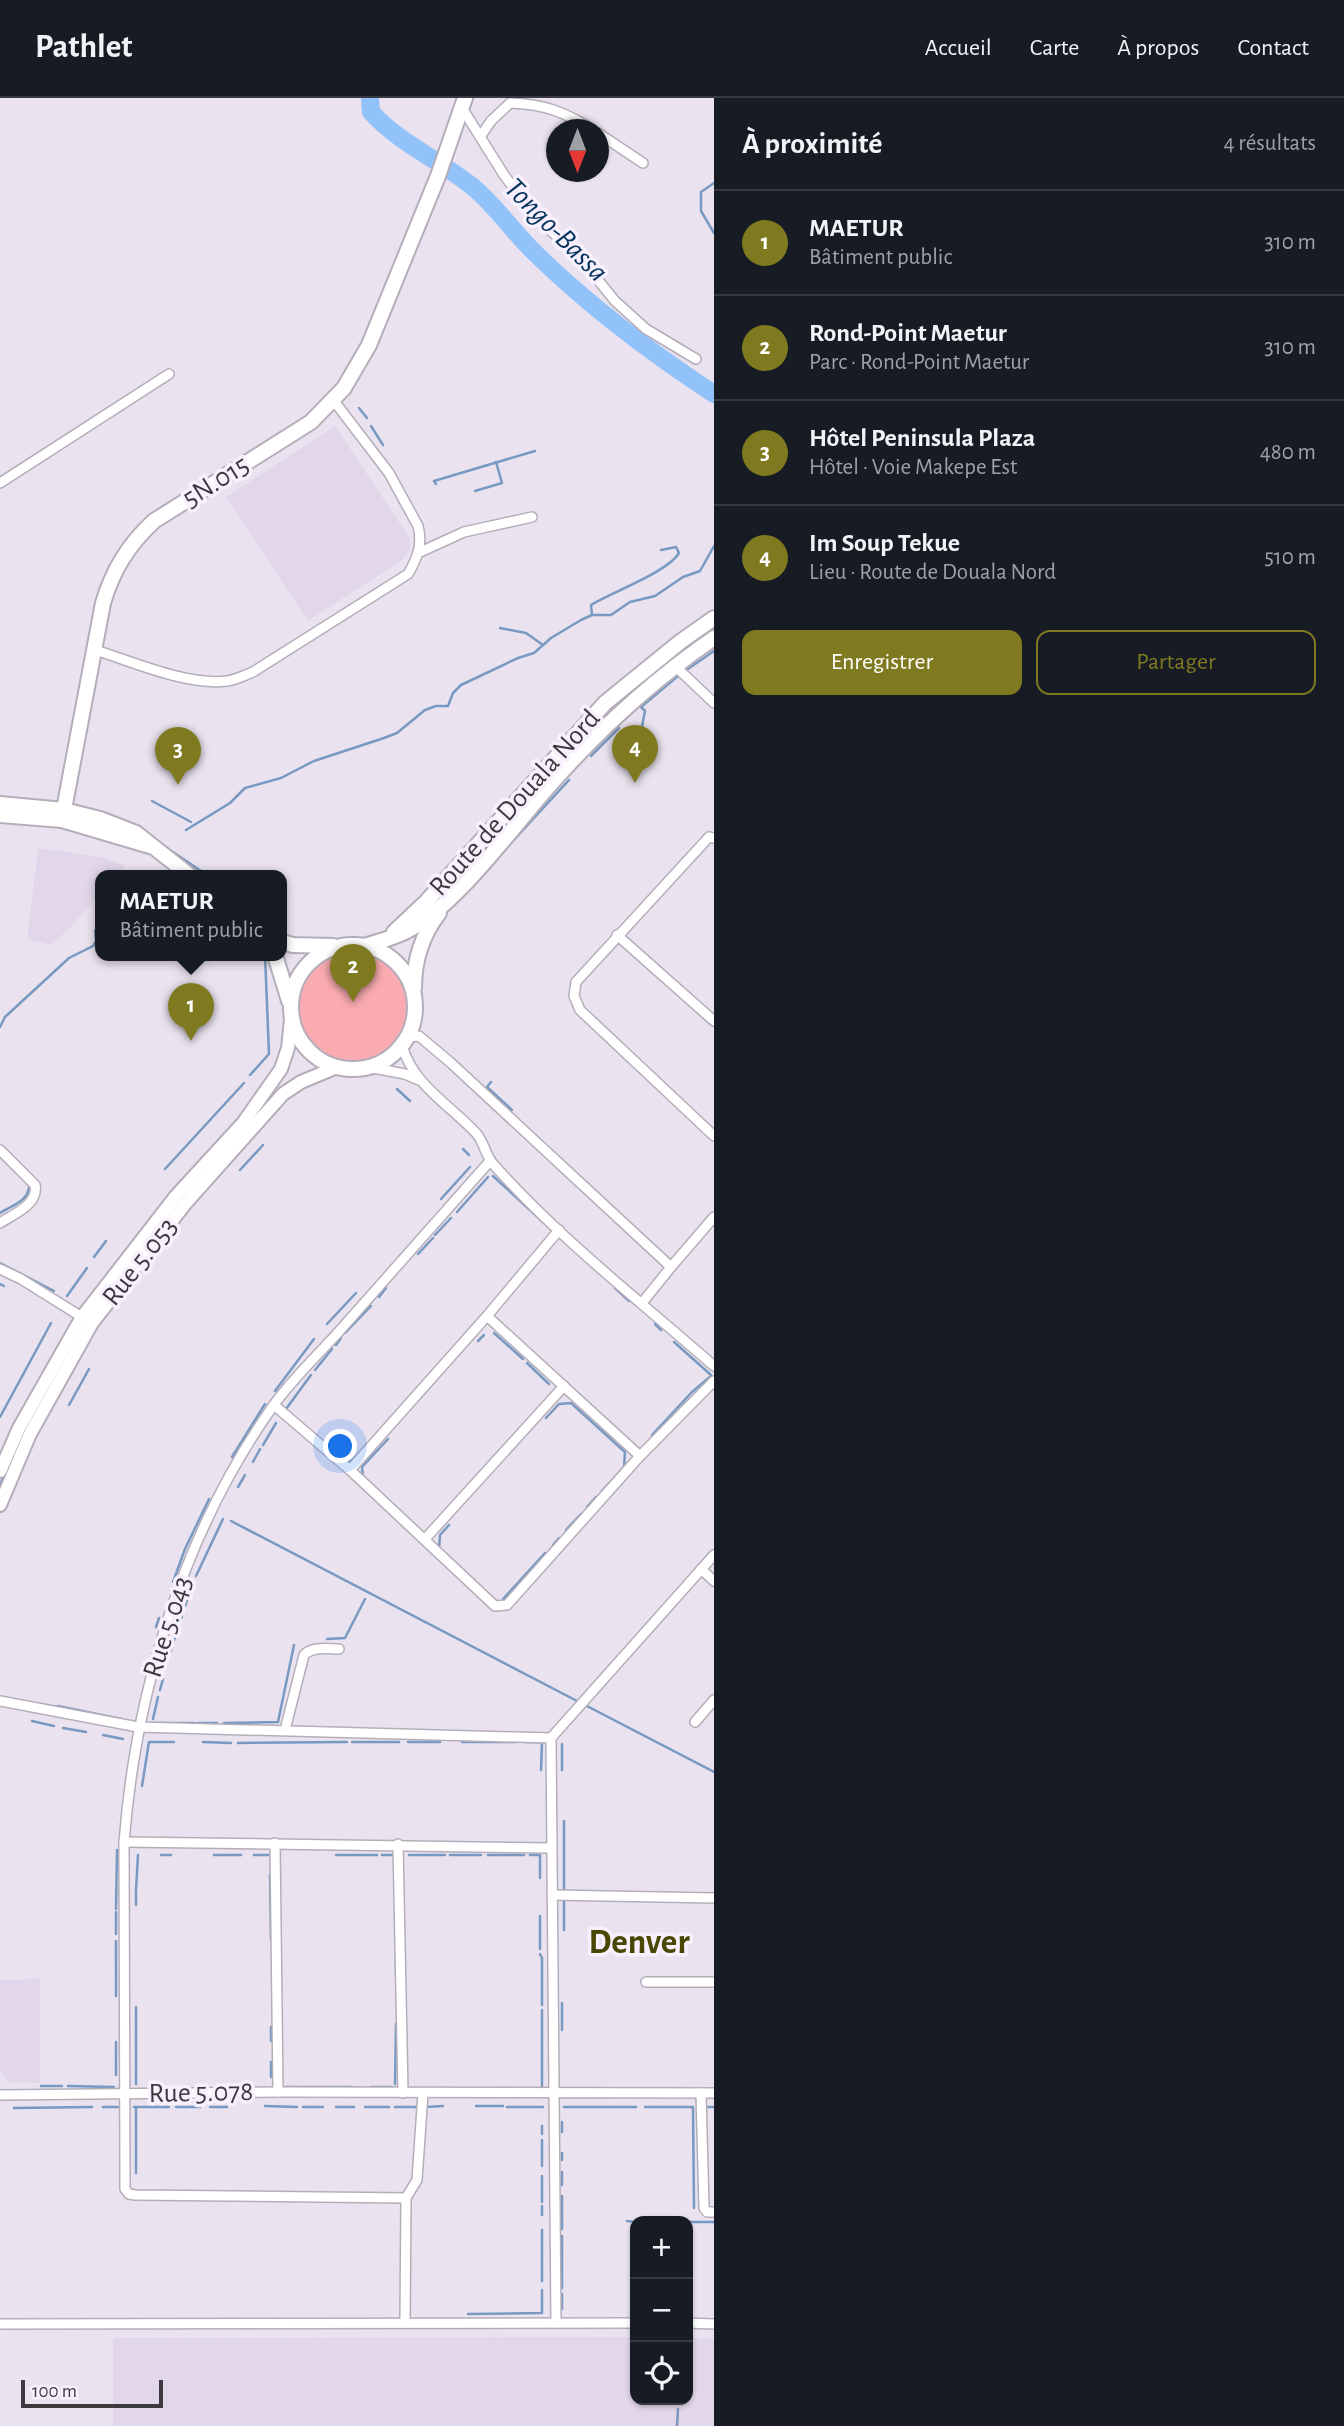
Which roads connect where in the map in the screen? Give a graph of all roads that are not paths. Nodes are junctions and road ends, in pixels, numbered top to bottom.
1 (463, 103) edge
2 (576, 119) edge
3 (480, 137) junction
4 (609, 140) edge
5 (643, 163) dead end
6 (696, 359) dead end
7 (169, 374) dead end
8 (334, 401) junction
9 (0, 483) edge
10 (532, 517) dead end
11 (418, 553) junction
12 (714, 618) edge
13 (714, 638) edge
14 (95, 650) junction
15 (675, 666) junction
16 (714, 703) edge
17 (0, 804) edge
18 (0, 815) edge
19 (63, 815) junction
20 (714, 838) edge
21 (182, 870) edge
22 (450, 897) junction
23 (617, 935) junction
24 (385, 940) junction
25 (287, 943) edge
26 (341, 946) junction
27 (364, 946) junction
28 (277, 961) edge
29 (414, 994) junction
30 (291, 1012) junction
31 (714, 1021) edge
32 (405, 1041) junction
33 (337, 1067) junction
34 (368, 1067) junction
35 (421, 1081) junction
36 (714, 1136) edge
37 (0, 1150) edge
38 (490, 1160) junction
39 (714, 1217) edge
40 (0, 1223) edge
41 (559, 1230) junction
42 (671, 1267) junction
43 (0, 1269) edge
44 (642, 1303) junction
45 (488, 1316) junction
46 (87, 1320) junction
47 (714, 1366) edge
48 (714, 1381) edge
49 (564, 1386) junction
50 (274, 1405) junction
51 (640, 1456) junction
52 (350, 1470) junction
53 (0, 1471) edge
54 (0, 1505) edge
55 (425, 1539) junction
56 (714, 1555) edge
57 (701, 1569) junction
58 (714, 1581) edge
59 (339, 1649) dead end
60 (714, 1700) edge
61 (0, 1701) edge
62 (695, 1722) dead end
63 (138, 1727) junction
64 (285, 1730) junction
65 (551, 1738) junction
66 (124, 1842) junction
67 (275, 1843) junction
68 (398, 1844) junction
69 (552, 1848) junction
70 (552, 1895) junction
71 (714, 1898) edge
72 (646, 1982) dead end
73 (714, 1982) edge
74 (278, 2092) junction
75 (402, 2093) junction
76 (423, 2093) junction
77 (554, 2093) junction
78 (701, 2093) junction
79 (714, 2093) edge
80 (125, 2094) junction
81 (0, 2095) edge
82 (406, 2198) junction
83 (714, 2212) edge
84 (405, 2323) junction
85 (556, 2323) junction
86 (630, 2323) edge
87 (693, 2323) edge
88 (0, 2324) edge
89 (714, 2324) edge

1 - 3 street
1 - 8 main road, 5N.015
2 - 3 street
3 - 6 street
4 - 5 street
7 - 9 street
8 - 11 street
8 - 14 main road, 5N.015
10 - 11 street
11 - 14 street
12 - 24 main road, Route de Douala Nord
13 - 15 main road, Route de Douala Nord
14 - 19 main road, 5N.015
15 - 16 street
15 - 22 main road, Route de Douala Nord
17 - 19 main road
18 - 19 main road
19 - 21 main road
20 - 23 street
22 - 24 main road
22 - 29 main road
23 - 31 street
23 - 36 street
24 - 27 main road
25 - 26 main road
26 - 27 main road
26 - 30 main road
27 - 29 main road
28 - 30 main road
29 - 32 main road
30 - 33 main road
30 - 46 main road, Rue 5.053
32 - 34 main road
32 - 35 street
32 - 42 street
33 - 34 main road
33 - 46 main road, Rue 5.053
34 - 35 street
35 - 38 street
37 - 40 street
38 - 41 street
38 - 50 street, Rue 5.043
39 - 42 street
41 - 44 street
41 - 45 street
42 - 44 street
43 - 46 street
44 - 47 street
45 - 49 street
45 - 52 street
46 - 53 main road, Rue 5.053
46 - 54 main road, Rue 5.053
48 - 51 street
49 - 51 street
49 - 55 street
50 - 52 street
50 - 63 street, Rue 5.043
51 - 55 street
52 - 55 street
56 - 57 street
57 - 58 street
57 - 65 street
59 - 64 street
60 - 62 street
61 - 63 street
63 - 64 street
63 - 66 street, Rue 5.043
64 - 65 street
65 - 69 street
66 - 67 street
66 - 80 street, Rue 5.043
67 - 68 street
67 - 74 street
68 - 69 street
68 - 75 street
69 - 70 street
70 - 71 street
70 - 77 street
72 - 73 street
74 - 75 street, Rue 5.078
74 - 80 street, Rue 5.078
75 - 76 street, Rue 5.078
76 - 77 street, Rue 5.078
76 - 82 street
77 - 78 street, Rue 5.078
77 - 85 street
78 - 79 street, Rue 5.078
78 - 83 street
80 - 81 street, Rue 5.078
80 - 82 street, Rue 5.043
82 - 84 street
84 - 85 street
84 - 88 street
85 - 86 street
87 - 89 street

